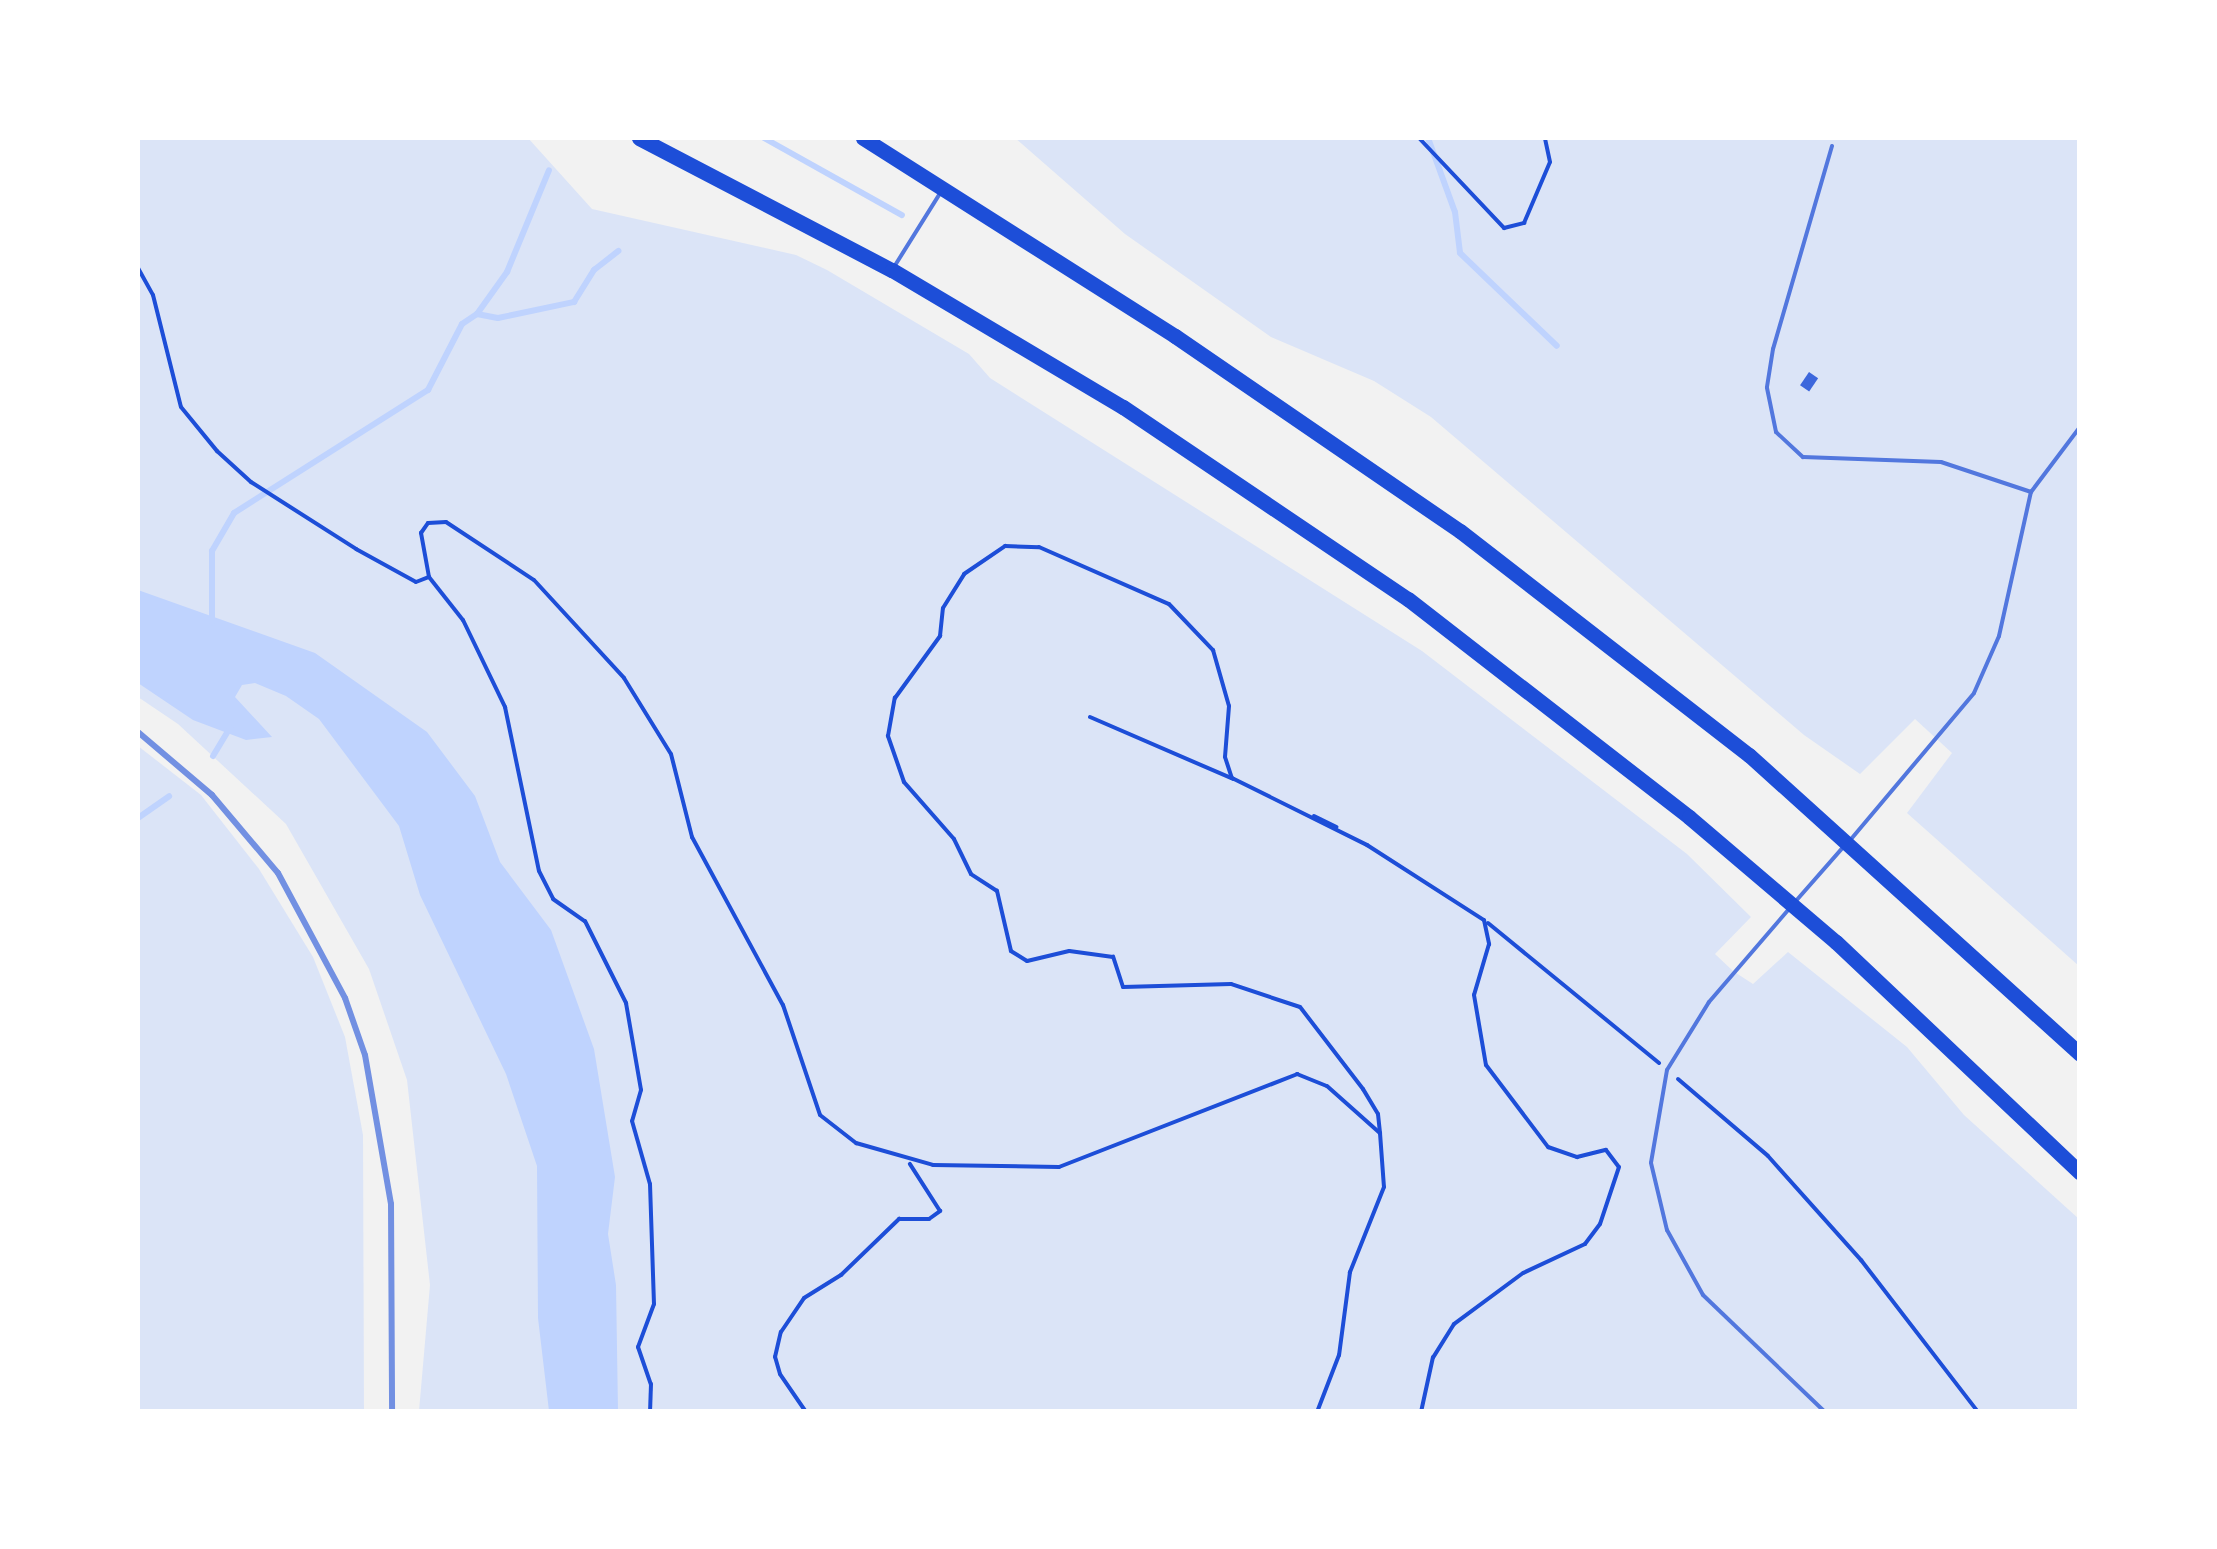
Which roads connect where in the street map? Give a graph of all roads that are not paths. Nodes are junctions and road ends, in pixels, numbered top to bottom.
1 (639, 138) edge
2 (862, 138) edge
3 (1832, 146) dead end
4 (944, 186) junction
5 (892, 270) junction
6 (2080, 426) edge
7 (2030, 492) junction
8 (2080, 1054) edge
9 (2080, 1173) edge
10 (1826, 1412) edge

1 - 5 highway
2 - 4 highway
3 - 7 lane
4 - 5 lane
4 - 8 highway
5 - 9 highway
6 - 7 lane
7 - 10 lane

